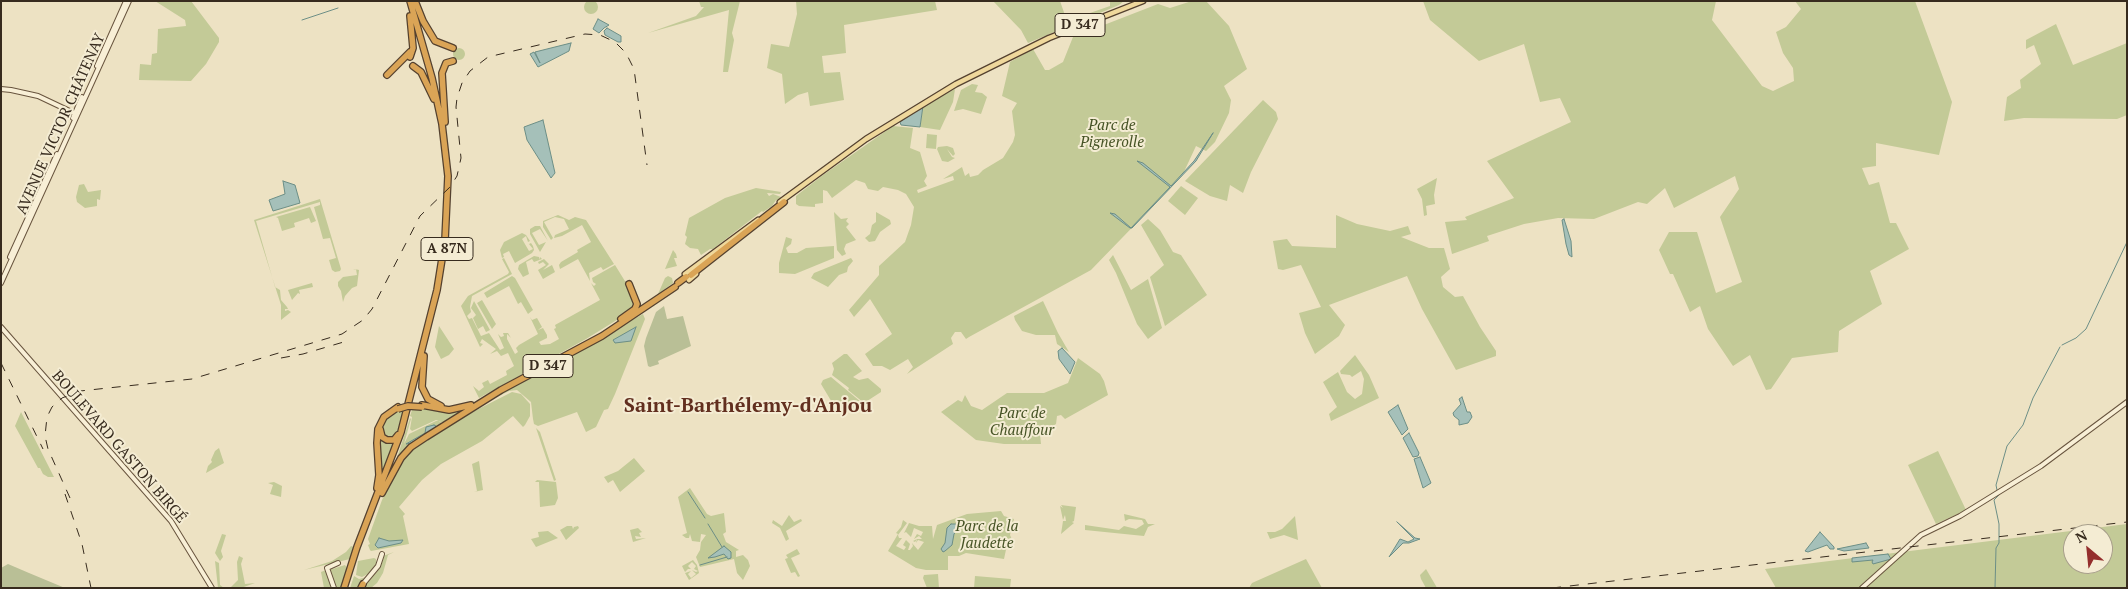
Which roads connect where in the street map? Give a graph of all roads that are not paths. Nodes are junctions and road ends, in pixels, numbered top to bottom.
1 (128, 1) edge
2 (411, 1) edge
3 (1143, 1) edge
4 (413, 38) junction
5 (453, 48) dead end
6 (410, 57) dead end
7 (453, 61) dead end
8 (413, 66) dead end
9 (387, 75) dead end
10 (1, 89) edge
11 (77, 112) junction
12 (443, 123) junction
13 (805, 184) junction
14 (784, 202) joint
15 (756, 222) joint
16 (688, 276) junction
17 (1, 278) edge
18 (1, 283) edge
19 (629, 284) dead end
20 (677, 285) junction
21 (621, 320) junction
22 (1, 329) edge
23 (588, 342) junction
24 (424, 356) junction
25 (481, 400) junction
26 (2127, 402) edge
27 (398, 408) junction
28 (402, 429) junction
29 (382, 492) junction
30 (370, 514) junction
31 (382, 554) dead end
32 (338, 563) dead end
33 (362, 586) edge
34 (211, 588) edge
35 (334, 588) edge
36 (346, 588) edge
37 (1862, 588) edge

1 - 11 main road, AVENUE VICTOR CHÂTENAY
2 - 4 highway
2 - 5 highway
2 - 12 highway, A 87N
3 - 13 main road, D 347
4 - 6 highway
4 - 9 highway
7 - 12 highway
8 - 12 highway
10 - 11 main road
11 - 17 main road, AVENUE VICTOR CHÂTENAY
11 - 18 main road, AVENUE VICTOR CHÂTENAY
12 - 24 highway, A 87N
12 - 28 highway, A 87N
13 - 14 main road
13 - 15 main road, D 347
14 - 16 highway, D 347
15 - 16 highway, D 347
16 - 20 highway, D 347
19 - 21 highway
20 - 21 highway
20 - 23 highway, D 347
20 - 25 highway, D 347
21 - 23 highway
22 - 34 main road, BOULEVARD GASTON BIRGÉ
23 - 25 highway, D 347
24 - 25 highway
24 - 29 highway, A 87N
25 - 27 highway, bridge
25 - 29 highway
26 - 37 main road
27 - 28 highway
27 - 30 highway
28 - 30 highway, A 87N
29 - 36 highway, A 87N
30 - 36 highway, A 87N
31 - 33 main road
32 - 35 main road

